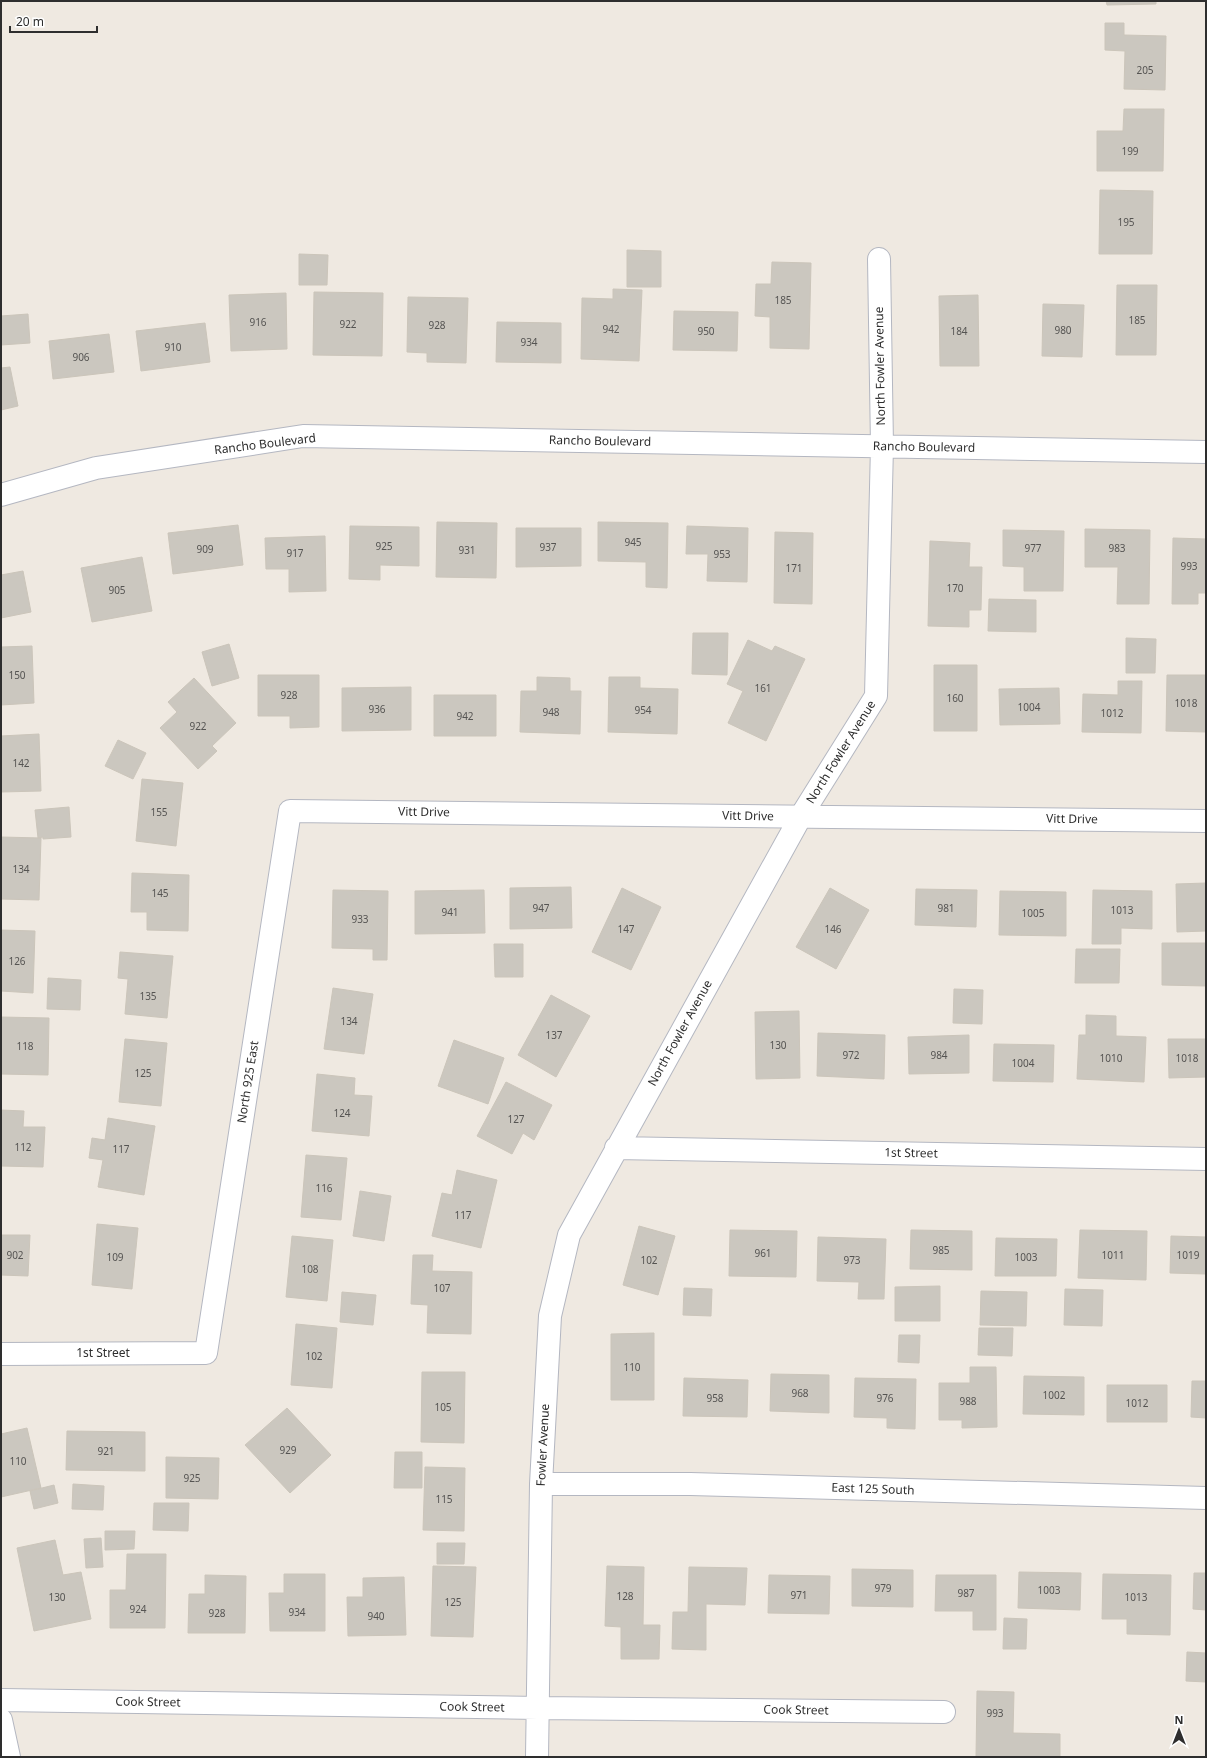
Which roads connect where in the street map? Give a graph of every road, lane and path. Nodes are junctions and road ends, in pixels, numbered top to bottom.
1 (879, 259) dead end
2 (882, 446) junction
3 (1206, 452) edge
4 (1, 495) edge
5 (290, 811) joint
6 (801, 816) junction
7 (1206, 821) edge
8 (616, 1148) junction
9 (1206, 1159) edge
10 (206, 1353) joint
11 (1, 1354) edge
12 (540, 1484) junction
13 (1206, 1498) edge
14 (1, 1700) edge
15 (538, 1708) junction
16 (944, 1712) dead end
17 (1, 1720) edge
18 (9, 1757) edge
19 (537, 1757) edge

1 - 2 street, North Fowler Avenue
2 - 3 street, Rancho Boulevard
2 - 4 street, Rancho Boulevard
2 - 6 street, North Fowler Avenue
5 - 6 street, Vitt Drive
5 - 10 street, North 925 East
6 - 7 street, Vitt Drive
6 - 8 street, North Fowler Avenue
8 - 9 street, 1st Street
8 - 12 street, Fowler Avenue
10 - 11 street, 1st Street
12 - 13 street, East 125 South
12 - 15 street, Fowler Avenue
14 - 15 street, Cook Street
15 - 16 street, Cook Street
15 - 19 street, Fowler Avenue
17 - 18 street

